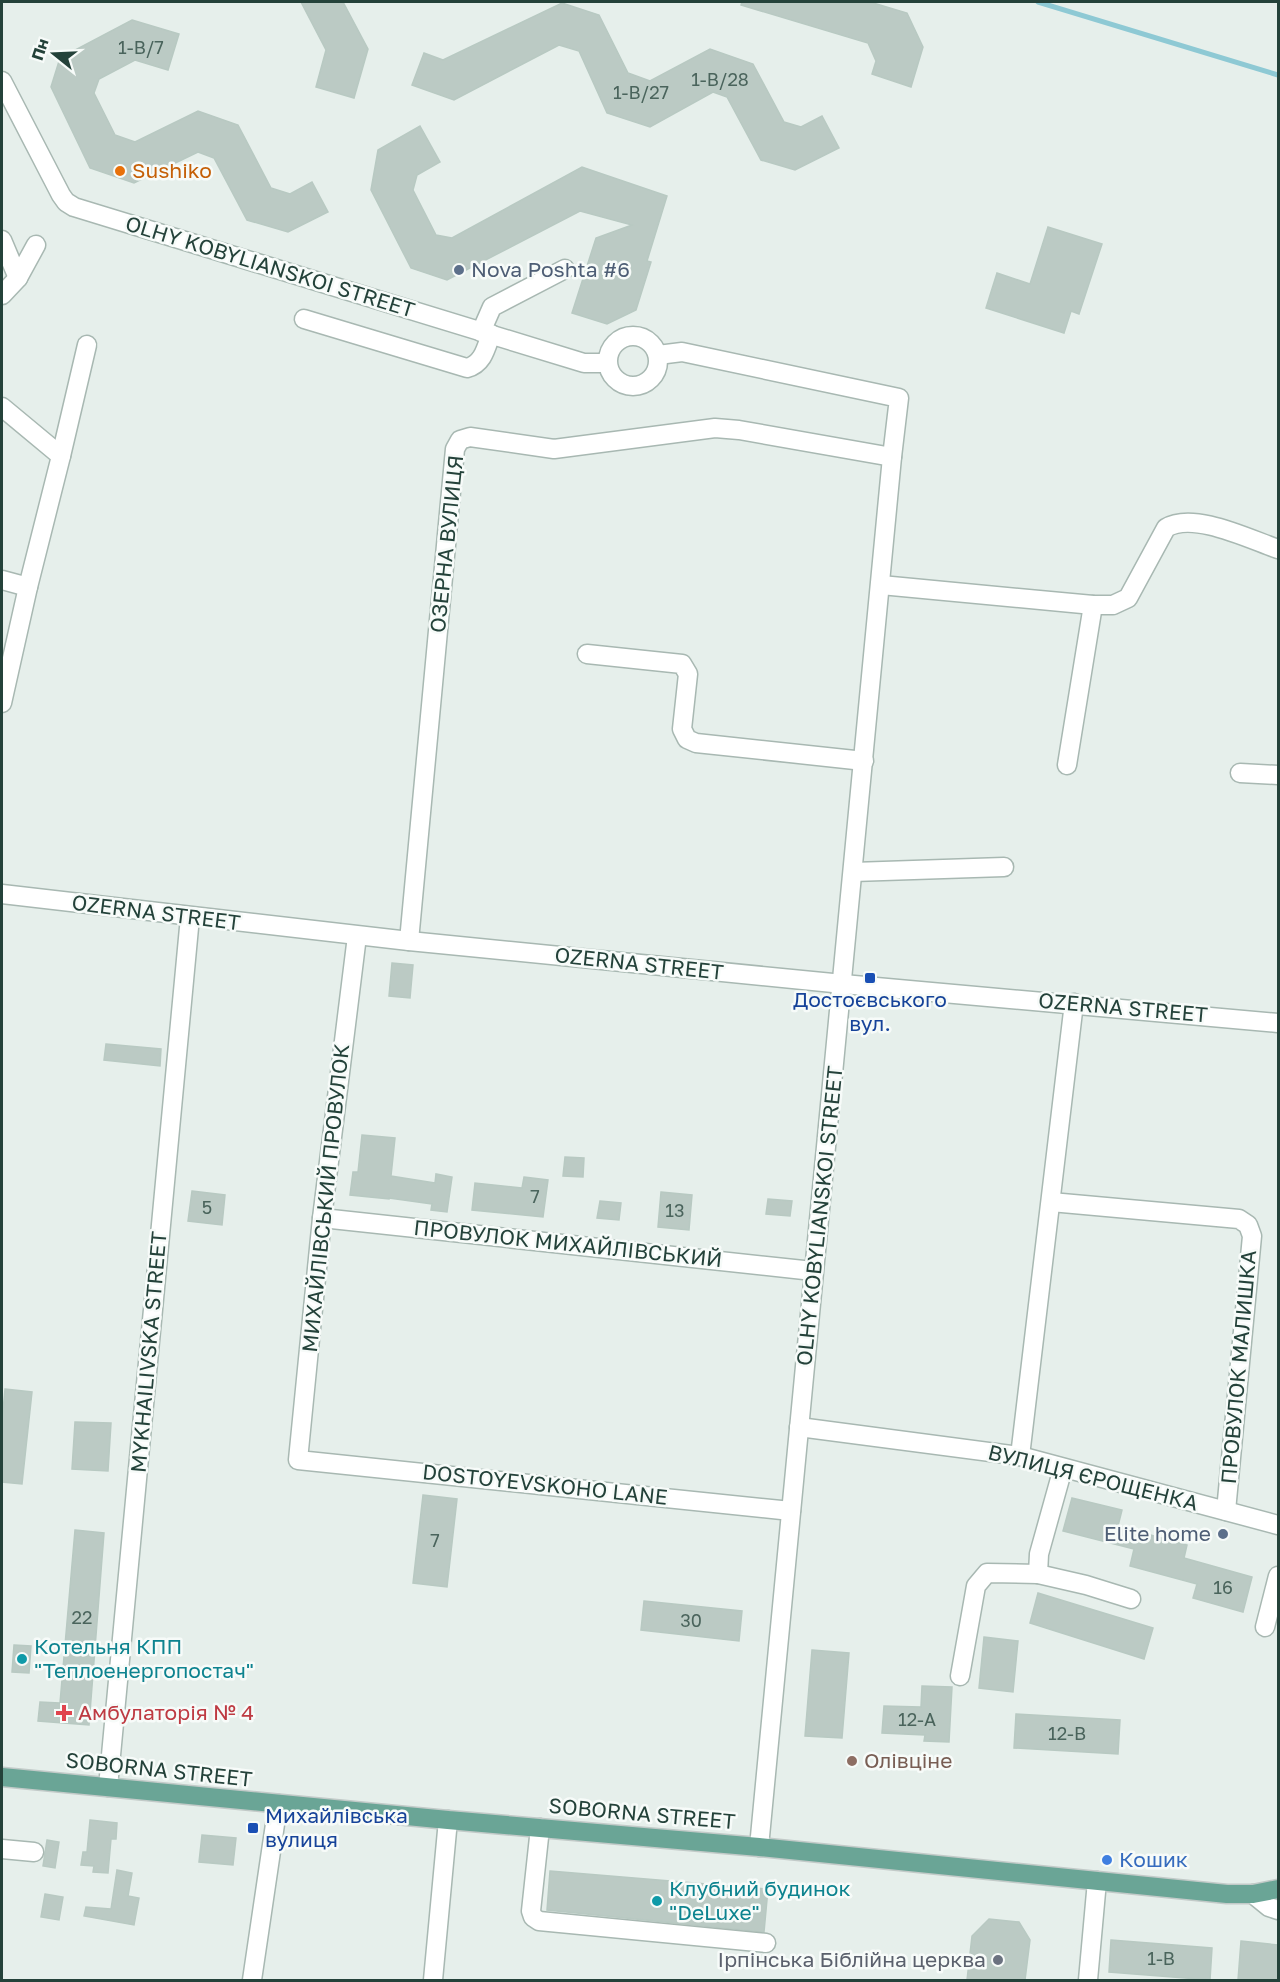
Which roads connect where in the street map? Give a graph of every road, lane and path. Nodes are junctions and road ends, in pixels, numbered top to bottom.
1 (2, 81) edge
2 (2, 240) edge
3 (36, 245) dead end
4 (565, 269) dead end
5 (18, 278) junction
6 (2, 295) edge
7 (303, 319) dead end
8 (486, 333) junction
9 (87, 345) dead end
10 (658, 355) junction
11 (608, 363) junction
12 (2, 407) edge
13 (61, 456) junction
14 (892, 457) junction
15 (1278, 549) edge
16 (2, 580) edge
17 (881, 585) junction
18 (28, 587) junction
19 (1093, 605) junction
20 (587, 654) dead end
21 (2, 703) edge
22 (864, 761) junction
23 (1067, 765) dead end
24 (1240, 773) dead end
25 (1278, 775) edge
26 (1004, 867) dead end
27 (853, 872) junction
28 (2, 894) edge
29 (190, 917) junction
30 (357, 936) junction
31 (409, 941) junction
32 (843, 984) junction
33 (1074, 1003) junction
34 (1278, 1023) edge
35 (1051, 1202) junction
36 (322, 1218) junction
37 (813, 1270) junction
38 (799, 1427) junction
39 (1020, 1456) junction
40 (298, 1460) joint
41 (1063, 1468) junction
42 (1226, 1510) junction
43 (791, 1511) junction
44 (1278, 1525) edge
45 (1038, 1574) junction
46 (1278, 1576) edge
47 (1276, 1598) edge
48 (1131, 1599) dead end
49 (1265, 1627) dead end
50 (960, 1676) dead end
51 (2, 1777) edge
52 (108, 1787) junction
53 (278, 1804) junction
54 (448, 1820) junction
55 (540, 1828) junction
56 (759, 1847) junction
57 (2, 1849) edge
58 (34, 1852) dead end
59 (1097, 1881) junction
60 (1278, 1888) edge
61 (1253, 1894) junction
62 (1278, 1910) edge
63 (766, 1943) dead end
64 (252, 1980) edge
65 (433, 1980) edge
66 (1088, 1980) edge

1 - 8 street, OLHY KOBYLIANSKOI STREET
2 - 5 street
3 - 5 street
4 - 8 street
5 - 6 street
7 - 8 street
8 - 11 street, OLHY KOBYLIANSKOI STREET
9 - 13 street
10 - 11 street
10 - 11 street
10 - 14 street, OLHY KOBYLIANSKOI STREET
12 - 13 street
13 - 18 street
14 - 17 street, OLHY KOBYLIANSKOI STREET
14 - 31 street, ОЗЕРНА ВУЛИЦЯ
15 - 19 street
16 - 18 street
17 - 19 street
17 - 22 street, OLHY KOBYLIANSKOI STREET
18 - 21 street
19 - 23 street
20 - 22 street
22 - 27 street, OLHY KOBYLIANSKOI STREET
24 - 25 street
26 - 27 street
27 - 32 street, OLHY KOBYLIANSKOI STREET
28 - 29 street, OZERNA STREET
29 - 30 street, OZERNA STREET
29 - 52 street, MYKHAILIVSKA STREET
30 - 31 street, OZERNA STREET
30 - 36 street, МИХАЙЛІВСЬКИЙ ПРОВУЛОК
31 - 32 street, OZERNA STREET
32 - 33 street, OZERNA STREET
32 - 37 street, OLHY KOBYLIANSKOI STREET
33 - 34 street, OZERNA STREET
33 - 35 street
35 - 39 street
35 - 42 street, ПРОВУЛОК МАЛИШКА
36 - 37 street, ПРОВУЛОК МИХАЙЛІВСЬКИЙ
36 - 40 street, МИХАЙЛІВСЬКИЙ ПРОВУЛОК
37 - 38 street, OLHY KOBYLIANSKOI STREET
38 - 39 street, ВУЛИЦЯ ЄРОЩЕНКА
38 - 43 street, OLHY KOBYLIANSKOI STREET
39 - 41 street, ВУЛИЦЯ ЄРОЩЕНКА
40 - 43 street, DOSTOYEVSKOHO LANE
41 - 42 street, ВУЛИЦЯ ЄРОЩЕНКА
41 - 45 street
42 - 44 street, ВУЛИЦЯ ЄРОЩЕНКА
43 - 56 street, OLHY KOBYLIANSKOI STREET
45 - 48 street
45 - 50 street
46 - 47 street
47 - 49 street
51 - 52 main road, SOBORNA STREET
52 - 53 main road, SOBORNA STREET
53 - 54 main road, SOBORNA STREET
53 - 64 street
54 - 55 main road, SOBORNA STREET
54 - 65 street
55 - 56 main road, SOBORNA STREET
55 - 63 street
56 - 59 main road, SOBORNA STREET
57 - 58 street
59 - 61 main road, SOBORNA STREET
59 - 66 street
60 - 61 main road, SOBORNA STREET
61 - 62 street

